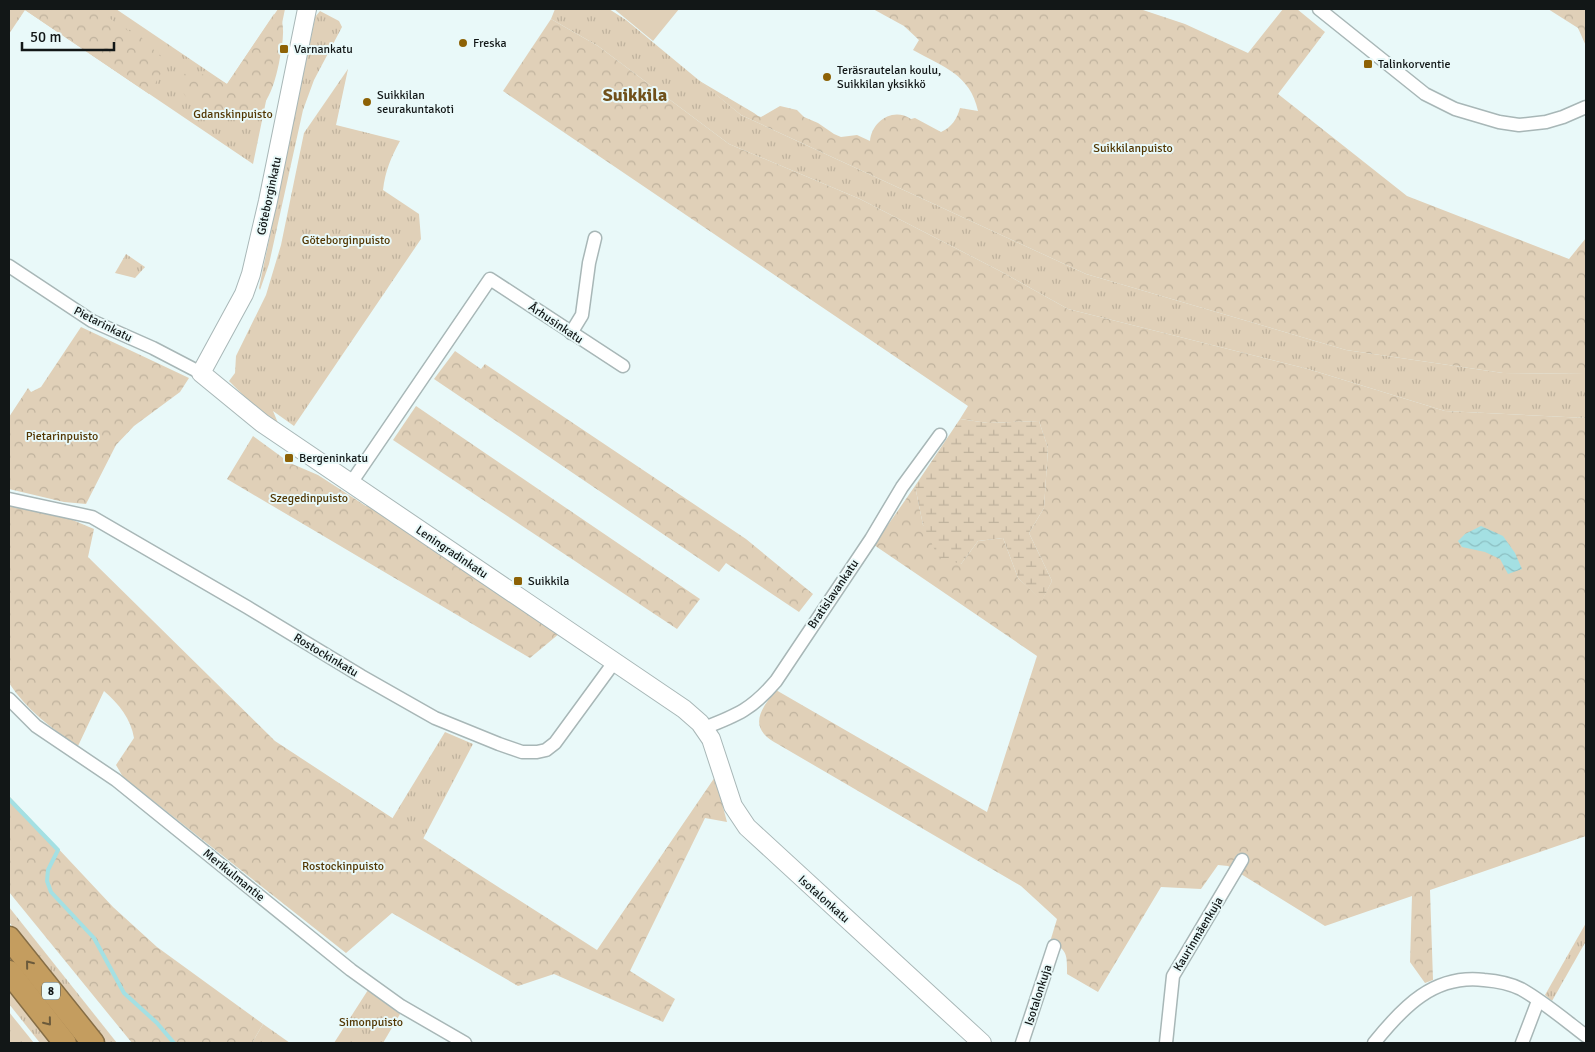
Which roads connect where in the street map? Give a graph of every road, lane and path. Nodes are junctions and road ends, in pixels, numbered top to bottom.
1 (307, 9) edge
2 (1319, 9) edge
3 (1586, 107) edge
4 (595, 238) dead end
5 (9, 266) edge
6 (571, 333) junction
7 (623, 366) dead end
8 (201, 373) junction
9 (940, 436) dead end
10 (351, 483) junction
11 (9, 499) edge
12 (615, 661) junction
13 (9, 699) edge
14 (704, 728) junction
15 (1242, 860) dead end
16 (9, 938) edge
17 (1054, 946) dead end
18 (9, 972) edge
19 (1538, 1001) junction
20 (1586, 1036) edge
21 (65, 1043) edge
22 (93, 1043) edge
23 (465, 1043) edge
24 (982, 1043) edge
25 (1022, 1043) edge
26 (1166, 1043) edge
27 (1374, 1043) edge
28 (1522, 1043) edge

1 - 8 street, Göteborginkatu
2 - 3 street
4 - 6 street
5 - 8 street, Pietarinkatu
6 - 7 street, Århusinkatu
6 - 10 street, Århusinkatu
8 - 10 street, Leningradinkatu
9 - 14 street, Bratislavankatu
10 - 12 street, Leningradinkatu
11 - 12 street, Rostockinkatu
12 - 14 street, Leningradinkatu
13 - 23 street, Merikulmantie
14 - 24 street, Isotalonkatu
15 - 26 street, Kaurinmäenkuja
22 -> 16 highway, 8
17 - 25 street, Isotalonkuja
18 -> 21 highway, 8
19 - 20 street
19 - 27 street
19 - 28 street

